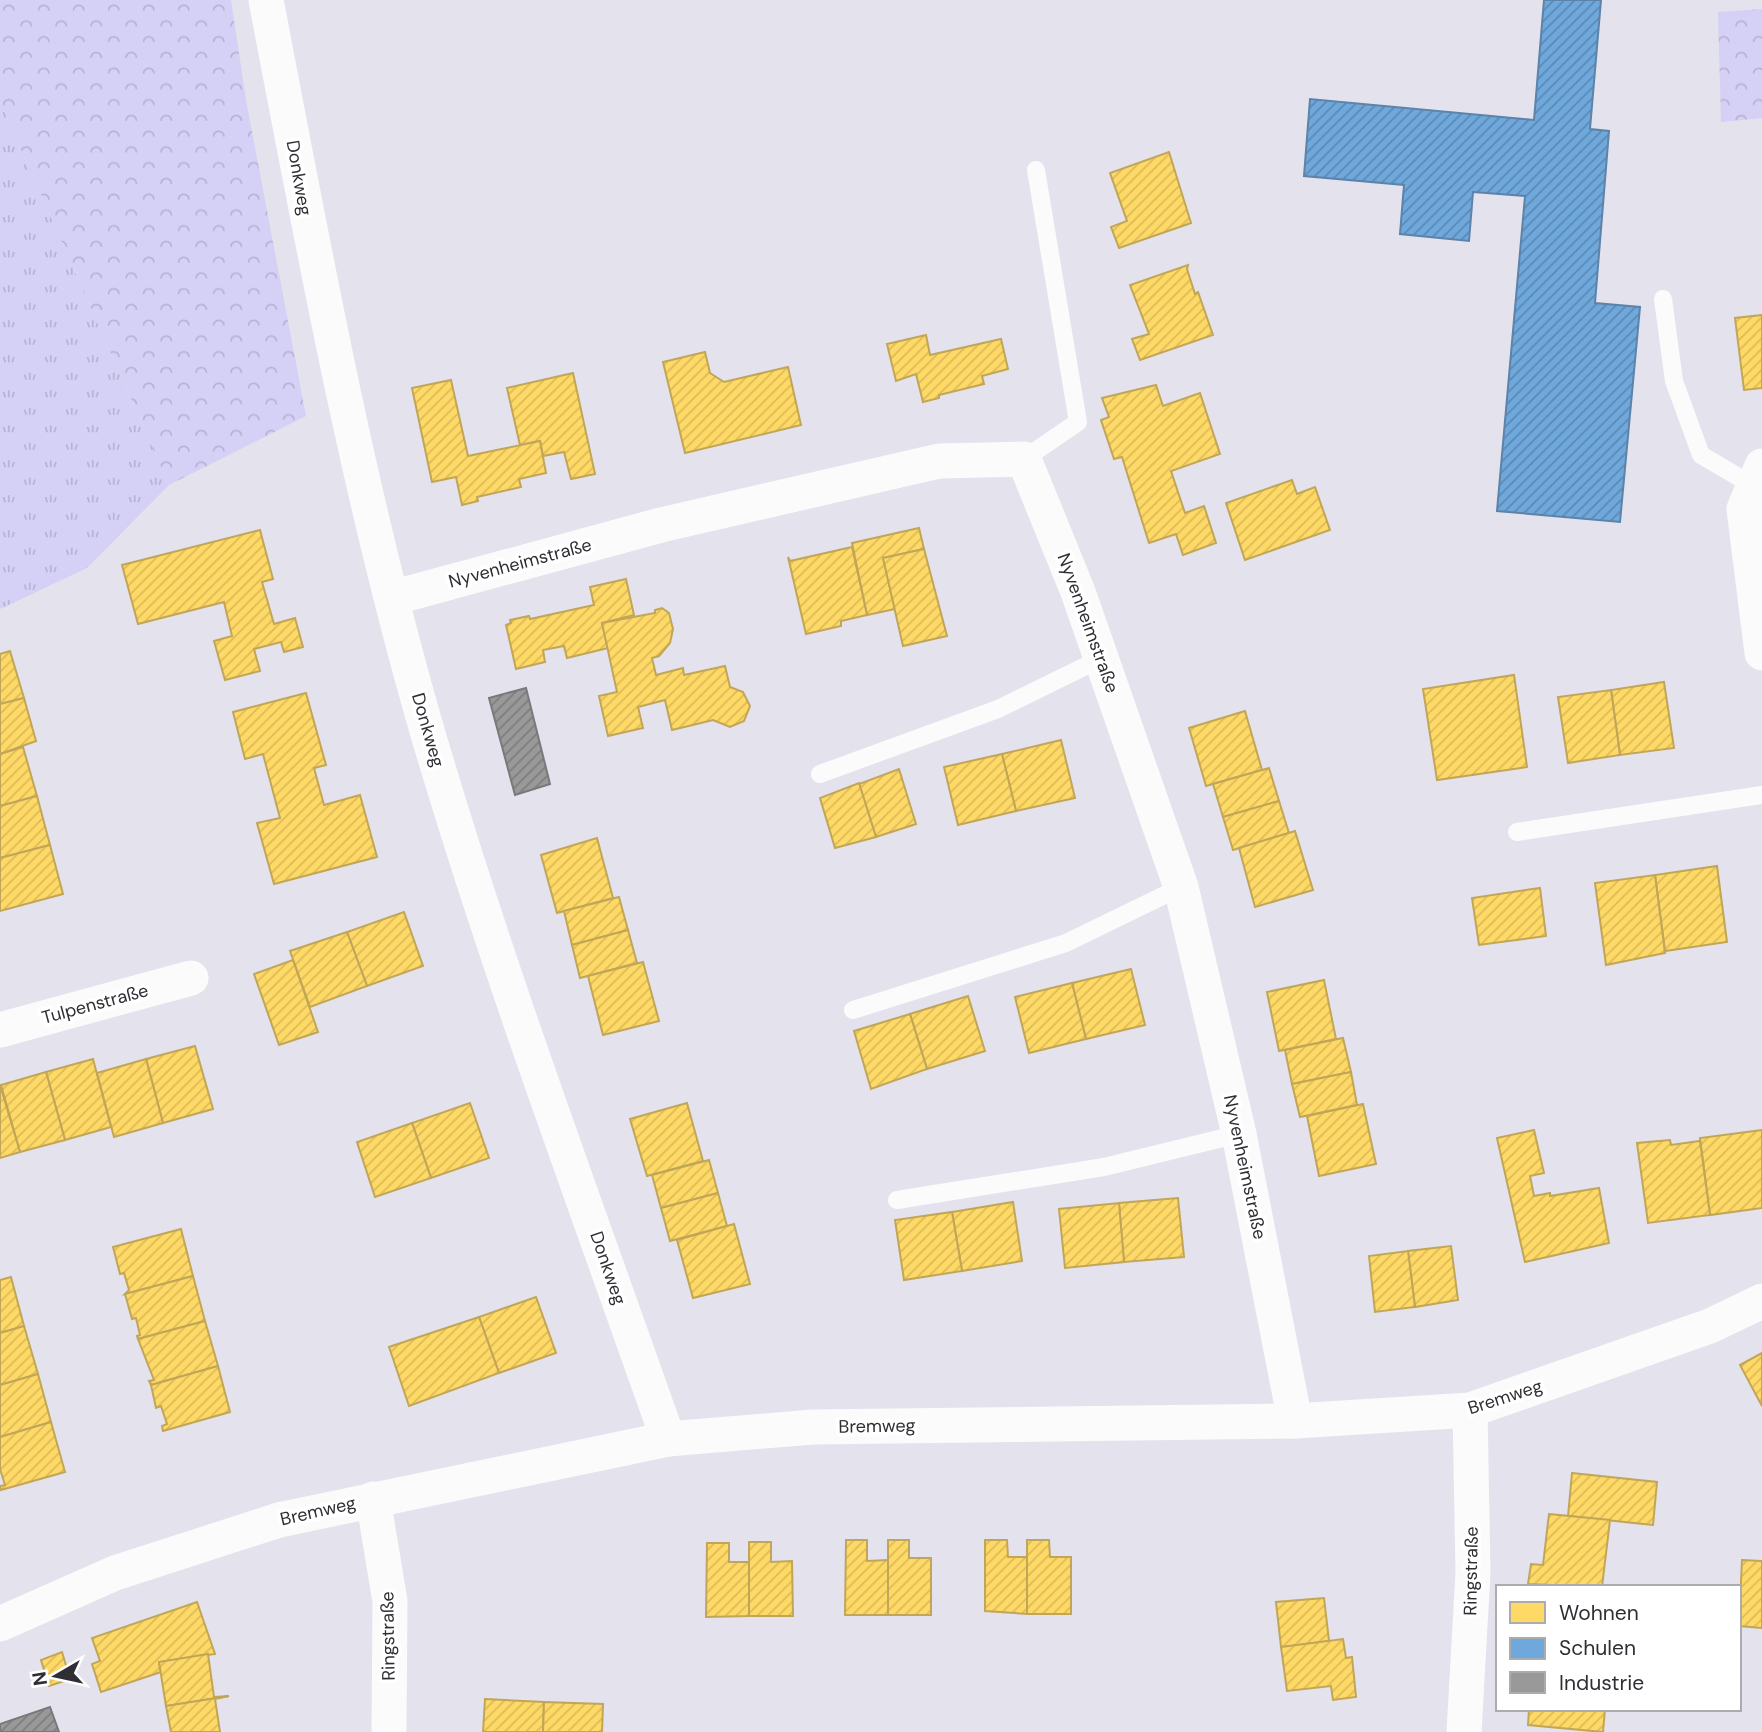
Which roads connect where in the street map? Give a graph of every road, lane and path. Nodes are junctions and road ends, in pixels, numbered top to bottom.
1 (266, 0) edge
2 (1036, 170) dead end
3 (1663, 299) dead end
4 (1024, 459) junction
5 (1758, 476) edge
6 (392, 598) junction
7 (1762, 653) edge
8 (1100, 659) junction
9 (820, 774) dead end
10 (1762, 794) edge
11 (1517, 832) dead end
12 (1181, 887) junction
13 (191, 978) dead end
14 (853, 1010) dead end
15 (0, 1030) edge
16 (1239, 1134) junction
17 (897, 1200) dead end
18 (1762, 1301) edge
19 (1471, 1410) junction
20 (1295, 1421) junction
21 (668, 1438) junction
22 (373, 1499) junction
23 (0, 1624) edge
24 (389, 1732) edge
25 (1464, 1732) edge

1 - 6 street, Donkweg
2 - 4 lane
3 - 5 lane
4 - 6 street, Nyvenheimstraße
4 - 8 street, Nyvenheimstraße
5 - 7 street
6 - 21 street, Donkweg
8 - 9 lane
8 - 12 street, Nyvenheimstraße
10 - 11 lane
12 - 14 lane
12 - 16 street, Nyvenheimstraße
13 - 15 street, Tulpenstraße
16 - 17 lane
16 - 20 street, Nyvenheimstraße
18 - 19 street, Bremweg
19 - 20 street, Bremweg
19 - 25 street, Ringstraße
20 - 21 street, Bremweg
21 - 22 street, Bremweg
22 - 23 street, Bremweg
22 - 24 street, Ringstraße

